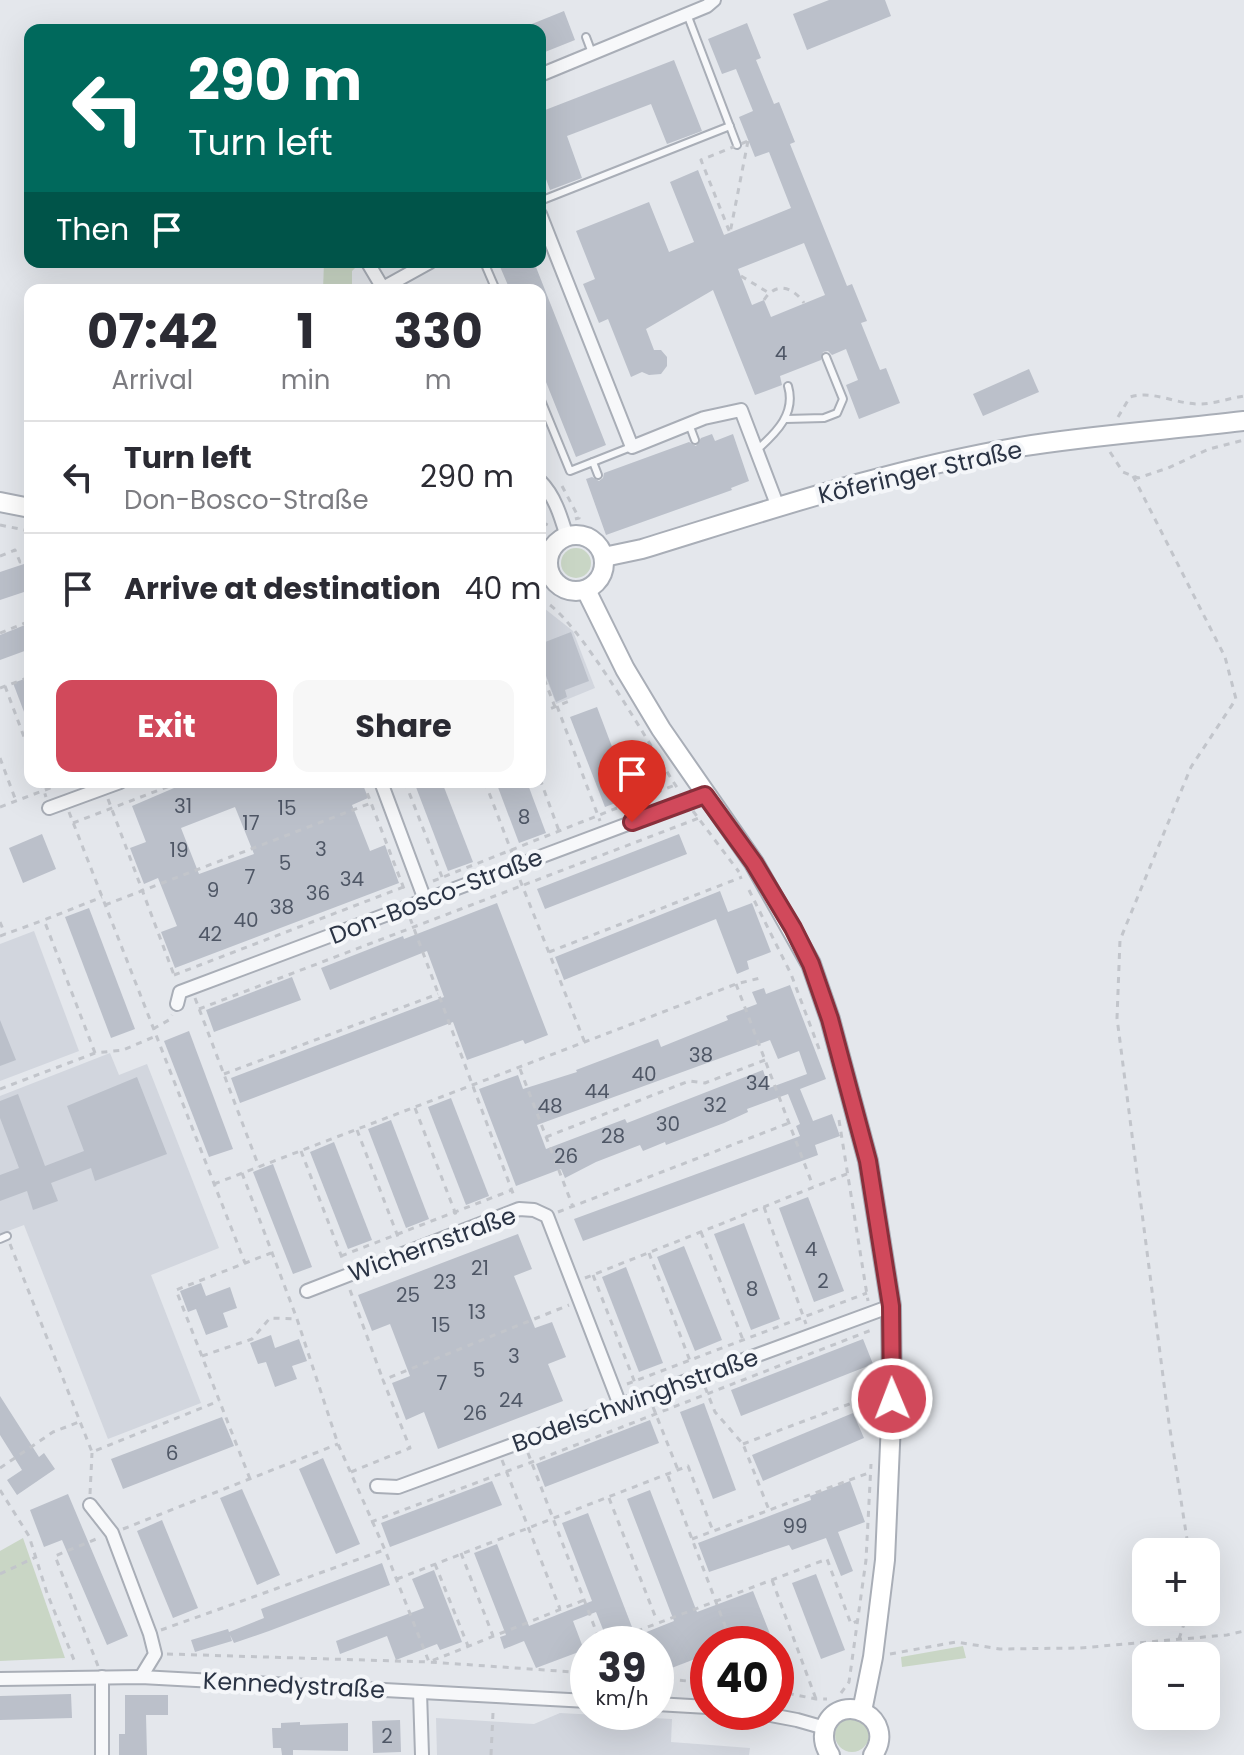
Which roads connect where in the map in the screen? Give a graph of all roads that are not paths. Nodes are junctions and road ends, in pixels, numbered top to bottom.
1 (714, 0) edge
2 (687, 14) junction
3 (586, 37) dead end
4 (592, 53) junction
5 (546, 72) edge
6 (730, 126) junction
7 (737, 145) road end
8 (546, 199) edge
9 (546, 229) edge
10 (420, 268) edge
11 (393, 284) edge
12 (826, 357) dead end
13 (788, 386) dead end
14 (546, 413) edge
15 (786, 419) junction
16 (1244, 421) edge
17 (689, 424) junction
18 (695, 440) dead end
19 (632, 447) junction
20 (758, 449) junction
21 (593, 462) junction
22 (598, 475) dead end
23 (546, 487) edge
24 (0, 502) edge
25 (24, 507) edge
26 (778, 507) junction
27 (567, 537) junction
28 (604, 557) junction
29 (546, 562) edge
30 (546, 568) edge
31 (586, 590) junction
32 (104, 788) edge
33 (383, 788) edge
34 (705, 795) junction
35 (49, 808) dead end
36 (425, 900) junction
37 (183, 995) road end
38 (307, 1291) dead end
39 (891, 1306) junction
40 (620, 1405) junction
41 (377, 1486) dead end
42 (90, 1505) road end
43 (102, 1677) junction
44 (141, 1677) junction
45 (0, 1679) edge
46 (420, 1692) junction
47 (570, 1700) edge
48 (862, 1711) junction
49 (794, 1719) edge
50 (825, 1728) junction
51 (878, 1753) edge
52 (102, 1755) edge
53 (422, 1755) edge
54 (830, 1755) edge

1 - 2 street
2 - 4 street
2 - 6 lane
3 - 4 lane
4 - 5 street
6 - 7 lane
6 - 8 lane
9 - 19 street
10 - 11 street
12 - 15 lane
13 - 15 lane
14 - 21 lane
15 - 20 lane
16 - 26 street, Köferinger Straße
17 - 18 lane
17 - 19 street
17 - 20 street
19 - 21 lane
20 - 26 street
21 - 22 lane
23 - 27 street
24 - 25 street
26 - 28 street, Köferinger Straße
27 - 28 street
27 - 29 street
28 - 31 street
30 - 31 street
31 - 34 street
32 - 35 street
33 - 36 street
34 - 36 street, Don-Bosco-Straße
34 - 39 street
36 - 37 street, Don-Bosco-Straße
38 - 40 street, Wichernstraße
39 - 40 street, Bodelschwinghstraße
39 - 48 street
40 - 41 street, Bodelschwinghstraße
42 - 44 street
43 - 44 street, Kennedystraße
43 - 45 street, Kennedystraße
43 - 52 street
44 - 46 street, Kennedystraße
46 - 47 street, Kennedystraße
46 - 53 street
48 - 50 street
48 - 51 street
49 - 50 street
50 - 54 street

